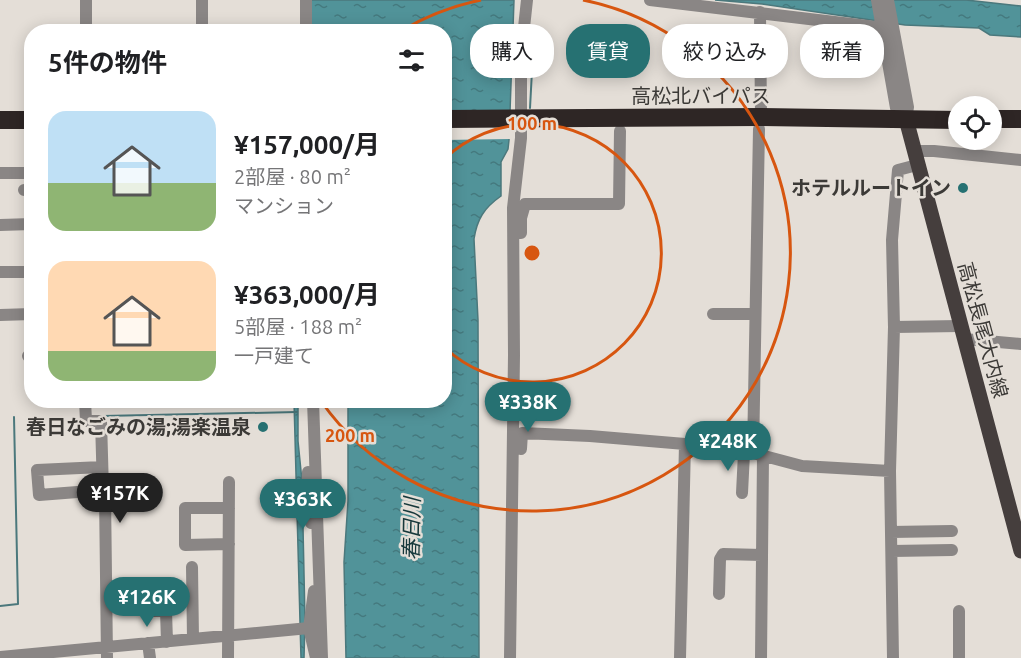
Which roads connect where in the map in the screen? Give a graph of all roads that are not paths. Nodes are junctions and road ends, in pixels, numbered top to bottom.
1 (86, 0) edge
2 (202, 0) edge
3 (306, 0) edge
4 (527, 0) edge
5 (650, 0) edge
6 (877, 0) edge
7 (888, 0) edge
8 (760, 12) junction
9 (86, 24) edge
10 (202, 24) edge
11 (306, 24) edge
12 (887, 27) junction
13 (1002, 119) edge
14 (1021, 119) edge
15 (0, 120) edge
16 (24, 120) edge
17 (452, 120) edge
18 (948, 121) edge
19 (760, 123) junction
20 (907, 124) junction
21 (517, 125) junction
22 (591, 125) junction
23 (948, 129) edge
24 (452, 130) edge
25 (1002, 130) edge
26 (1021, 130) edge
27 (0, 131) edge
28 (24, 131) edge
29 (620, 131) junction
30 (915, 158) junction
31 (1021, 160) edge
32 (0, 173) edge
33 (24, 173) edge
34 (24, 224) edge
35 (0, 225) edge
36 (0, 272) edge
37 (24, 272) edge
38 (24, 314) edge
39 (713, 314) dead end
40 (755, 314) junction
41 (0, 315) edge
42 (514, 316) junction
43 (894, 327) junction
44 (962, 333) junction
45 (1021, 344) edge
46 (514, 355) junction
47 (85, 408) edge
48 (313, 408) edge
49 (522, 433) junction
50 (685, 444) junction
51 (753, 454) junction
52 (102, 467) junction
53 (890, 471) junction
54 (229, 482) dead end
55 (103, 490) junction
56 (513, 491) junction
57 (742, 493) dead end
58 (229, 508) junction
59 (952, 531) dead end
60 (891, 532) junction
61 (229, 544) junction
62 (892, 550) junction
63 (952, 550) dead end
64 (1021, 551) edge
65 (762, 555) junction
66 (192, 567) dead end
67 (317, 589) junction
68 (719, 594) dead end
69 (148, 611) dead end
70 (959, 611) dead end
71 (303, 629) junction
72 (228, 636) junction
73 (193, 639) junction
74 (166, 642) junction
75 (148, 643) junction
76 (107, 653) edge
77 (0, 657) edge
78 (150, 658) edge
79 (228, 658) edge
80 (316, 658) edge
81 (322, 658) edge
82 (510, 658) edge
83 (680, 658) edge
84 (761, 658) edge
85 (893, 658) edge
86 (959, 658) edge

1 - 9 street
2 - 10 street
3 - 11 street
4 - 21 street
5 - 8 street
6 - 12 street
7 - 12 street
8 - 12 street
8 - 19 street
12 - 20 street
13 - 14 highway
15 - 16 highway
17 - 21 highway, 高松北バイパス
18 - 20 highway, 高松北バイパス
19 - 20 highway, 高松北バイパス
19 - 22 highway, 高松北バイパス
19 - 29 highway, 高松北バイパス
19 - 40 street
20 - 23 highway, 高松北バイパス
20 - 30 main road, 高松長尾大内線
21 - 22 highway, 高松北バイパス
21 - 24 highway, 高松北バイパス
21 - 42 street
22 - 29 highway, 高松北バイパス
25 - 26 highway
27 - 28 highway
29 - 42 street
30 - 31 street
30 - 43 street
30 - 44 main road, 高松長尾大内線
32 - 33 street
34 - 35 street
36 - 37 street
38 - 41 street
39 - 40 street
40 - 51 street
42 - 46 street
43 - 44 street
43 - 53 street
44 - 45 street
44 - 64 main road, 高松長尾大内線
46 - 49 street
46 - 56 street
47 - 52 street
48 - 67 street
49 - 50 street
49 - 56 street
50 - 51 street
50 - 83 street
51 - 53 street
51 - 57 street
51 - 65 street
52 - 55 street
52 - 55 street
53 - 60 street
54 - 58 street
55 - 76 street
56 - 82 street
58 - 61 street
58 - 61 street
59 - 60 street
60 - 62 street
61 - 72 street
62 - 63 street
62 - 85 street
65 - 68 street
65 - 84 street
66 - 73 street
67 - 71 street
67 - 81 street
69 - 74 street
70 - 86 street
71 - 72 street
71 - 80 street
72 - 73 street
72 - 79 street
73 - 74 street
74 - 75 street
75 - 76 street
75 - 78 street
76 - 77 street

